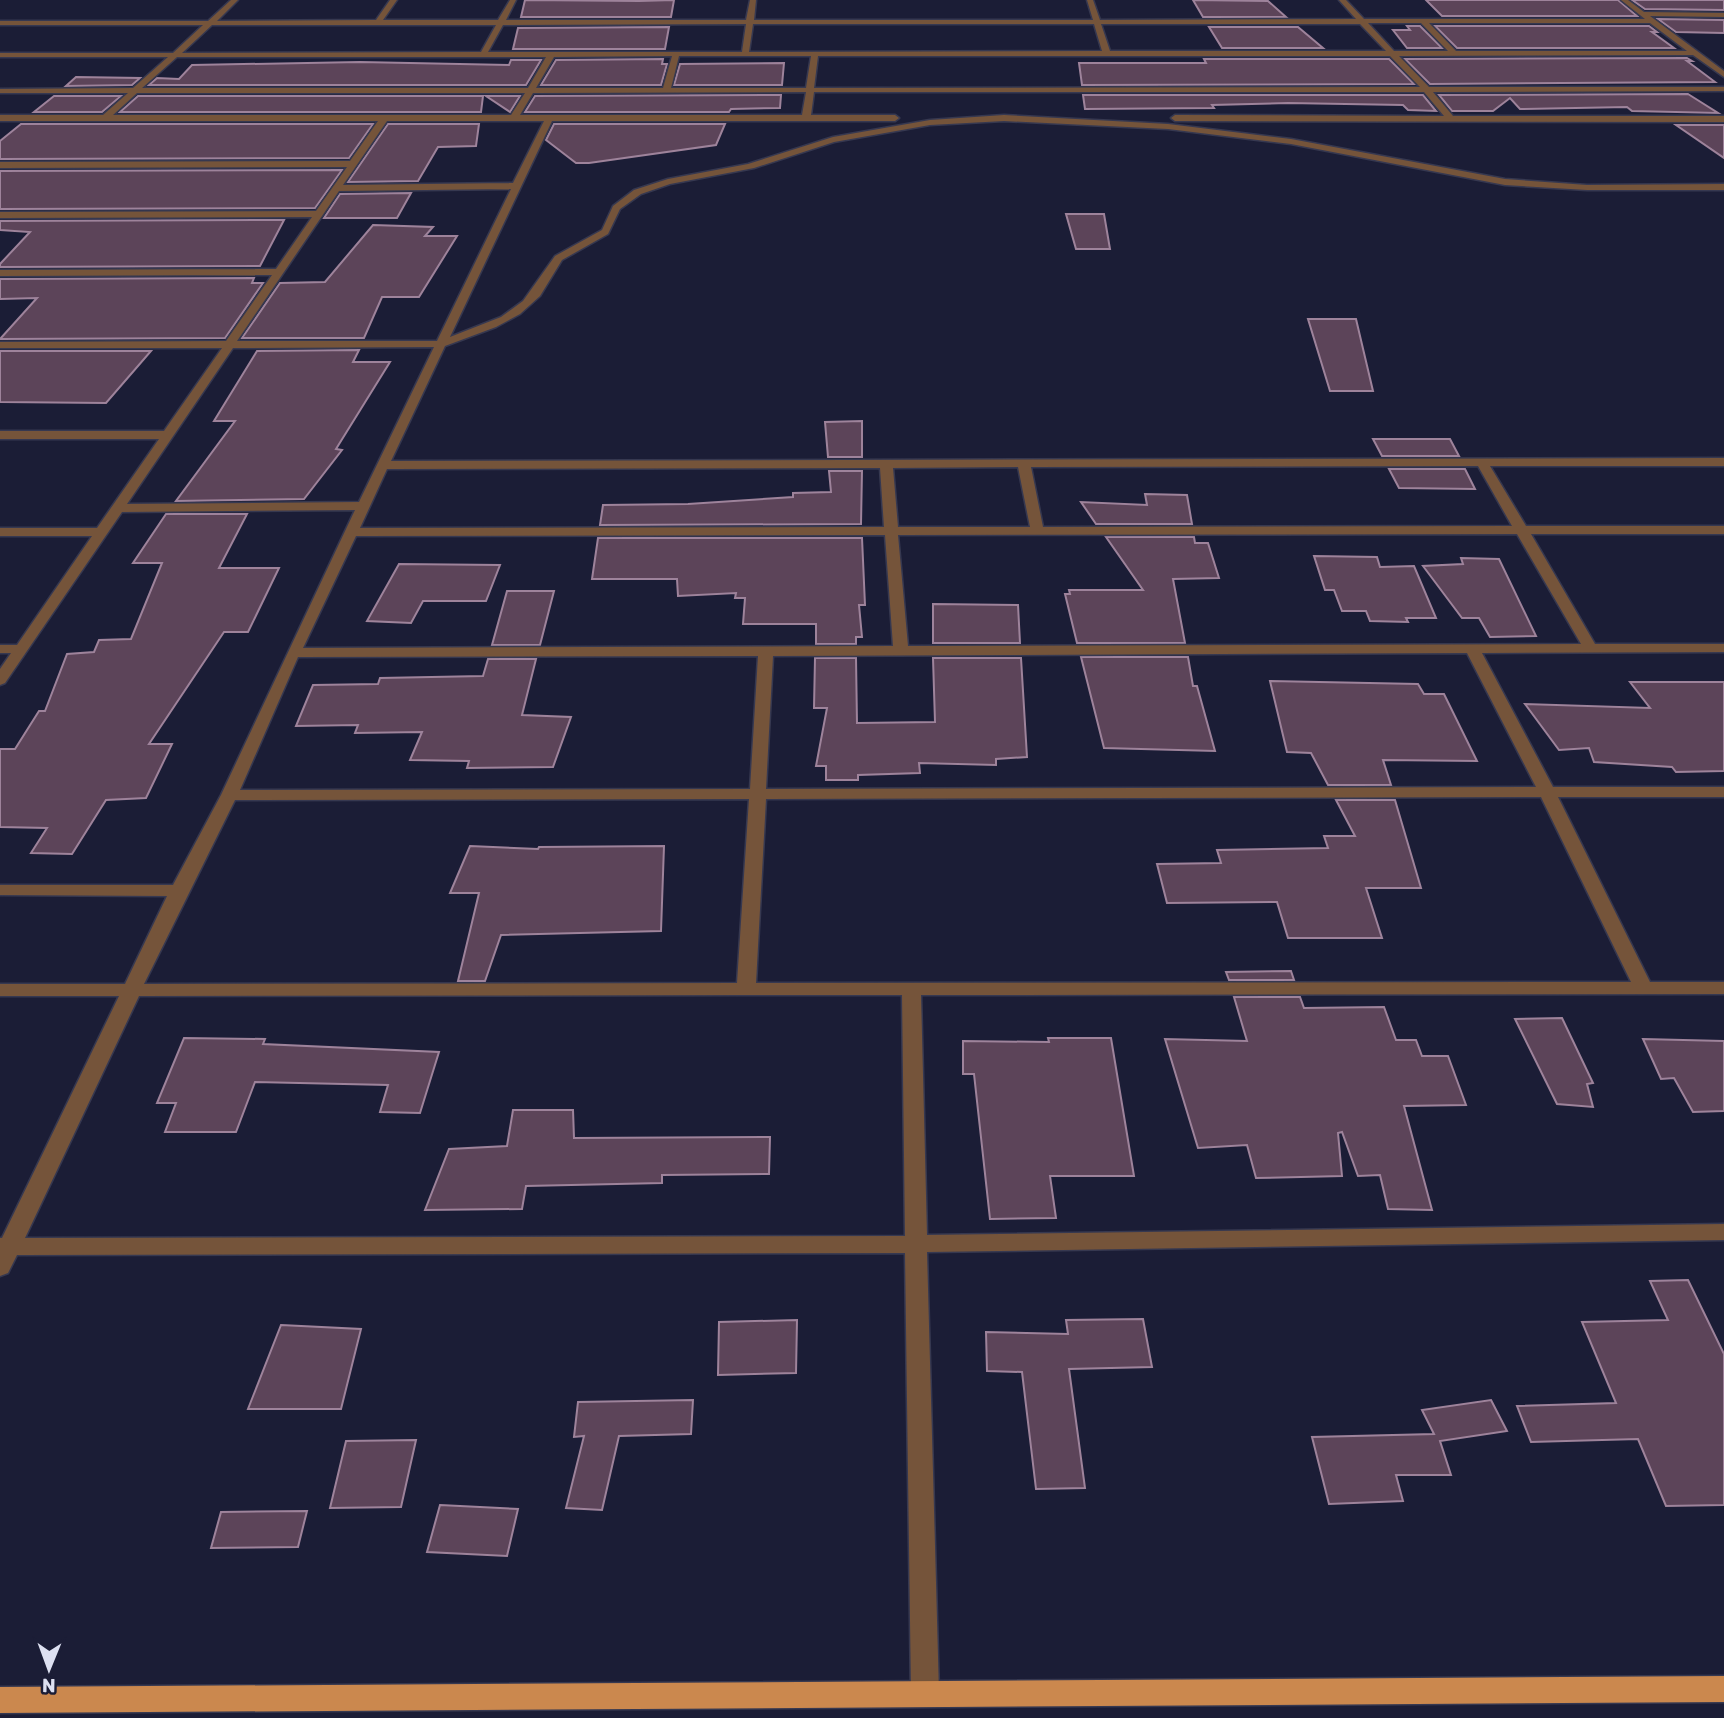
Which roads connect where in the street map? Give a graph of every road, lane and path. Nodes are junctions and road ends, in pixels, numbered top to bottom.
1 (235, 0) edge
2 (394, 0) edge
3 (513, 0) edge
4 (753, 0) edge
5 (1090, 0) edge
6 (1342, 0) edge
7 (1624, 0) edge
8 (1644, 15) junction
9 (1724, 15) edge
10 (1364, 21) junction
11 (1423, 21) junction
12 (1652, 21) junction
13 (210, 22) junction
14 (378, 22) junction
15 (502, 22) junction
16 (750, 22) junction
17 (1097, 22) junction
18 (0, 23) edge
19 (1393, 53) junction
20 (1454, 53) junction
21 (1695, 53) junction
22 (676, 54) junction
23 (745, 54) junction
24 (815, 54) junction
25 (1107, 54) junction
26 (0, 55) edge
27 (174, 55) junction
28 (483, 55) junction
29 (551, 55) junction
30 (1723, 73) edge
31 (1724, 89) edge
32 (287, 90) junction
33 (531, 90) junction
34 (666, 90) junction
35 (810, 90) junction
36 (0, 91) edge
37 (135, 91) junction
38 (1428, 91) junction
39 (278, 100) dead end
40 (270, 109) dead end
41 (386, 117) junction
42 (0, 118) edge
43 (105, 118) junction
44 (262, 118) junction
45 (514, 118) junction
46 (549, 118) junction
47 (1003, 118) junction
48 (1450, 118) junction
49 (1724, 118) edge
50 (806, 119) junction
51 (353, 164) junction
52 (0, 165) edge
53 (516, 186) junction
54 (1724, 187) edge
55 (337, 188) junction
56 (319, 214) junction
57 (0, 215) edge
58 (279, 272) junction
59 (0, 273) edge
60 (440, 344) junction
61 (0, 345) edge
62 (229, 345) junction
63 (0, 435) edge
64 (167, 435) junction
65 (1724, 462) edge
66 (1482, 463) junction
67 (886, 464) junction
68 (1024, 464) junction
69 (383, 465) junction
70 (363, 506) junction
71 (118, 508) junction
72 (1519, 530) junction
73 (1724, 530) edge
74 (891, 531) junction
75 (1037, 531) junction
76 (0, 532) edge
77 (101, 532) junction
78 (351, 532) junction
79 (1724, 648) edge
80 (0, 649) edge
81 (21, 649) junction
82 (1472, 649) junction
83 (1591, 649) junction
84 (766, 651) junction
85 (901, 651) junction
86 (293, 653) junction
87 (0, 680) edge
88 (1724, 792) edge
89 (1547, 793) junction
90 (757, 794) junction
91 (229, 795) junction
92 (0, 890) edge
93 (180, 891) junction
94 (1644, 988) junction
95 (1724, 988) edge
96 (746, 989) junction
97 (911, 989) junction
98 (0, 990) edge
99 (132, 991) junction
100 (1724, 1232) edge
101 (917, 1244) junction
102 (3, 1254) edge
103 (1724, 1689) edge
104 (925, 1693) junction
105 (0, 1700) edge

1 - 13 street
2 - 14 street
3 - 15 street
4 - 16 street
5 - 17 street
6 - 10 street
7 - 8 street
8 - 9 street
8 - 12 street
10 - 11 street
10 - 17 street
10 - 19 street
11 - 12 street
11 - 20 street
12 - 21 street
13 - 14 street
13 - 18 street
13 - 27 street
14 - 15 street
15 - 16 street
15 - 28 street
16 - 17 street
16 - 23 street
17 - 25 street
19 - 20 street
19 - 25 street
19 - 38 street
20 - 21 street
21 - 30 street
22 - 23 street
22 - 29 street
22 - 34 street
23 - 24 street
24 - 25 street
24 - 35 street
26 - 27 street
27 - 28 street
27 - 37 street
28 - 29 street
29 - 33 street
31 - 38 street
32 - 33 street
32 - 37 street
32 - 39 street
33 - 34 street
33 - 45 street
34 - 35 street
35 - 38 street
35 - 50 street
36 - 37 street
37 - 43 street
38 - 48 street
40 - 44 street
41 - 44 street
41 - 45 street
41 - 51 street
42 - 43 street
43 - 44 street
45 - 46 street
46 - 50 street
46 - 53 street
47 - 48 street
47 - 50 street
47 - 54 street
47 - 60 street
48 - 49 street
51 - 52 street
51 - 55 street
53 - 55 street
53 - 60 street
55 - 56 street
56 - 57 street
56 - 58 street
58 - 59 street
58 - 62 street
60 - 62 street
60 - 69 street
61 - 62 street
62 - 64 street
63 - 64 street
64 - 71 street
65 - 66 street
66 - 68 street
66 - 72 street
67 - 68 street
67 - 69 street
67 - 74 street
68 - 75 street
69 - 70 street
70 - 71 street
70 - 78 street
71 - 77 street
72 - 73 street
72 - 75 street
72 - 83 street
74 - 75 street
74 - 78 street
74 - 85 street
76 - 77 street
77 - 81 street
78 - 86 street
79 - 83 street
80 - 81 street
81 - 87 street
82 - 83 street
82 - 85 street
82 - 89 street
84 - 85 street
84 - 86 street
84 - 90 street
86 - 91 street
88 - 89 street
89 - 90 street
89 - 94 street
90 - 91 street
90 - 96 street
91 - 93 street
92 - 93 street
93 - 99 street
94 - 95 street
94 - 97 street
96 - 97 street
96 - 99 street
97 - 101 street
98 - 99 street
99 - 102 street
100 - 101 street
101 - 102 street
101 - 104 street
103 - 104 main road
104 - 105 main road

